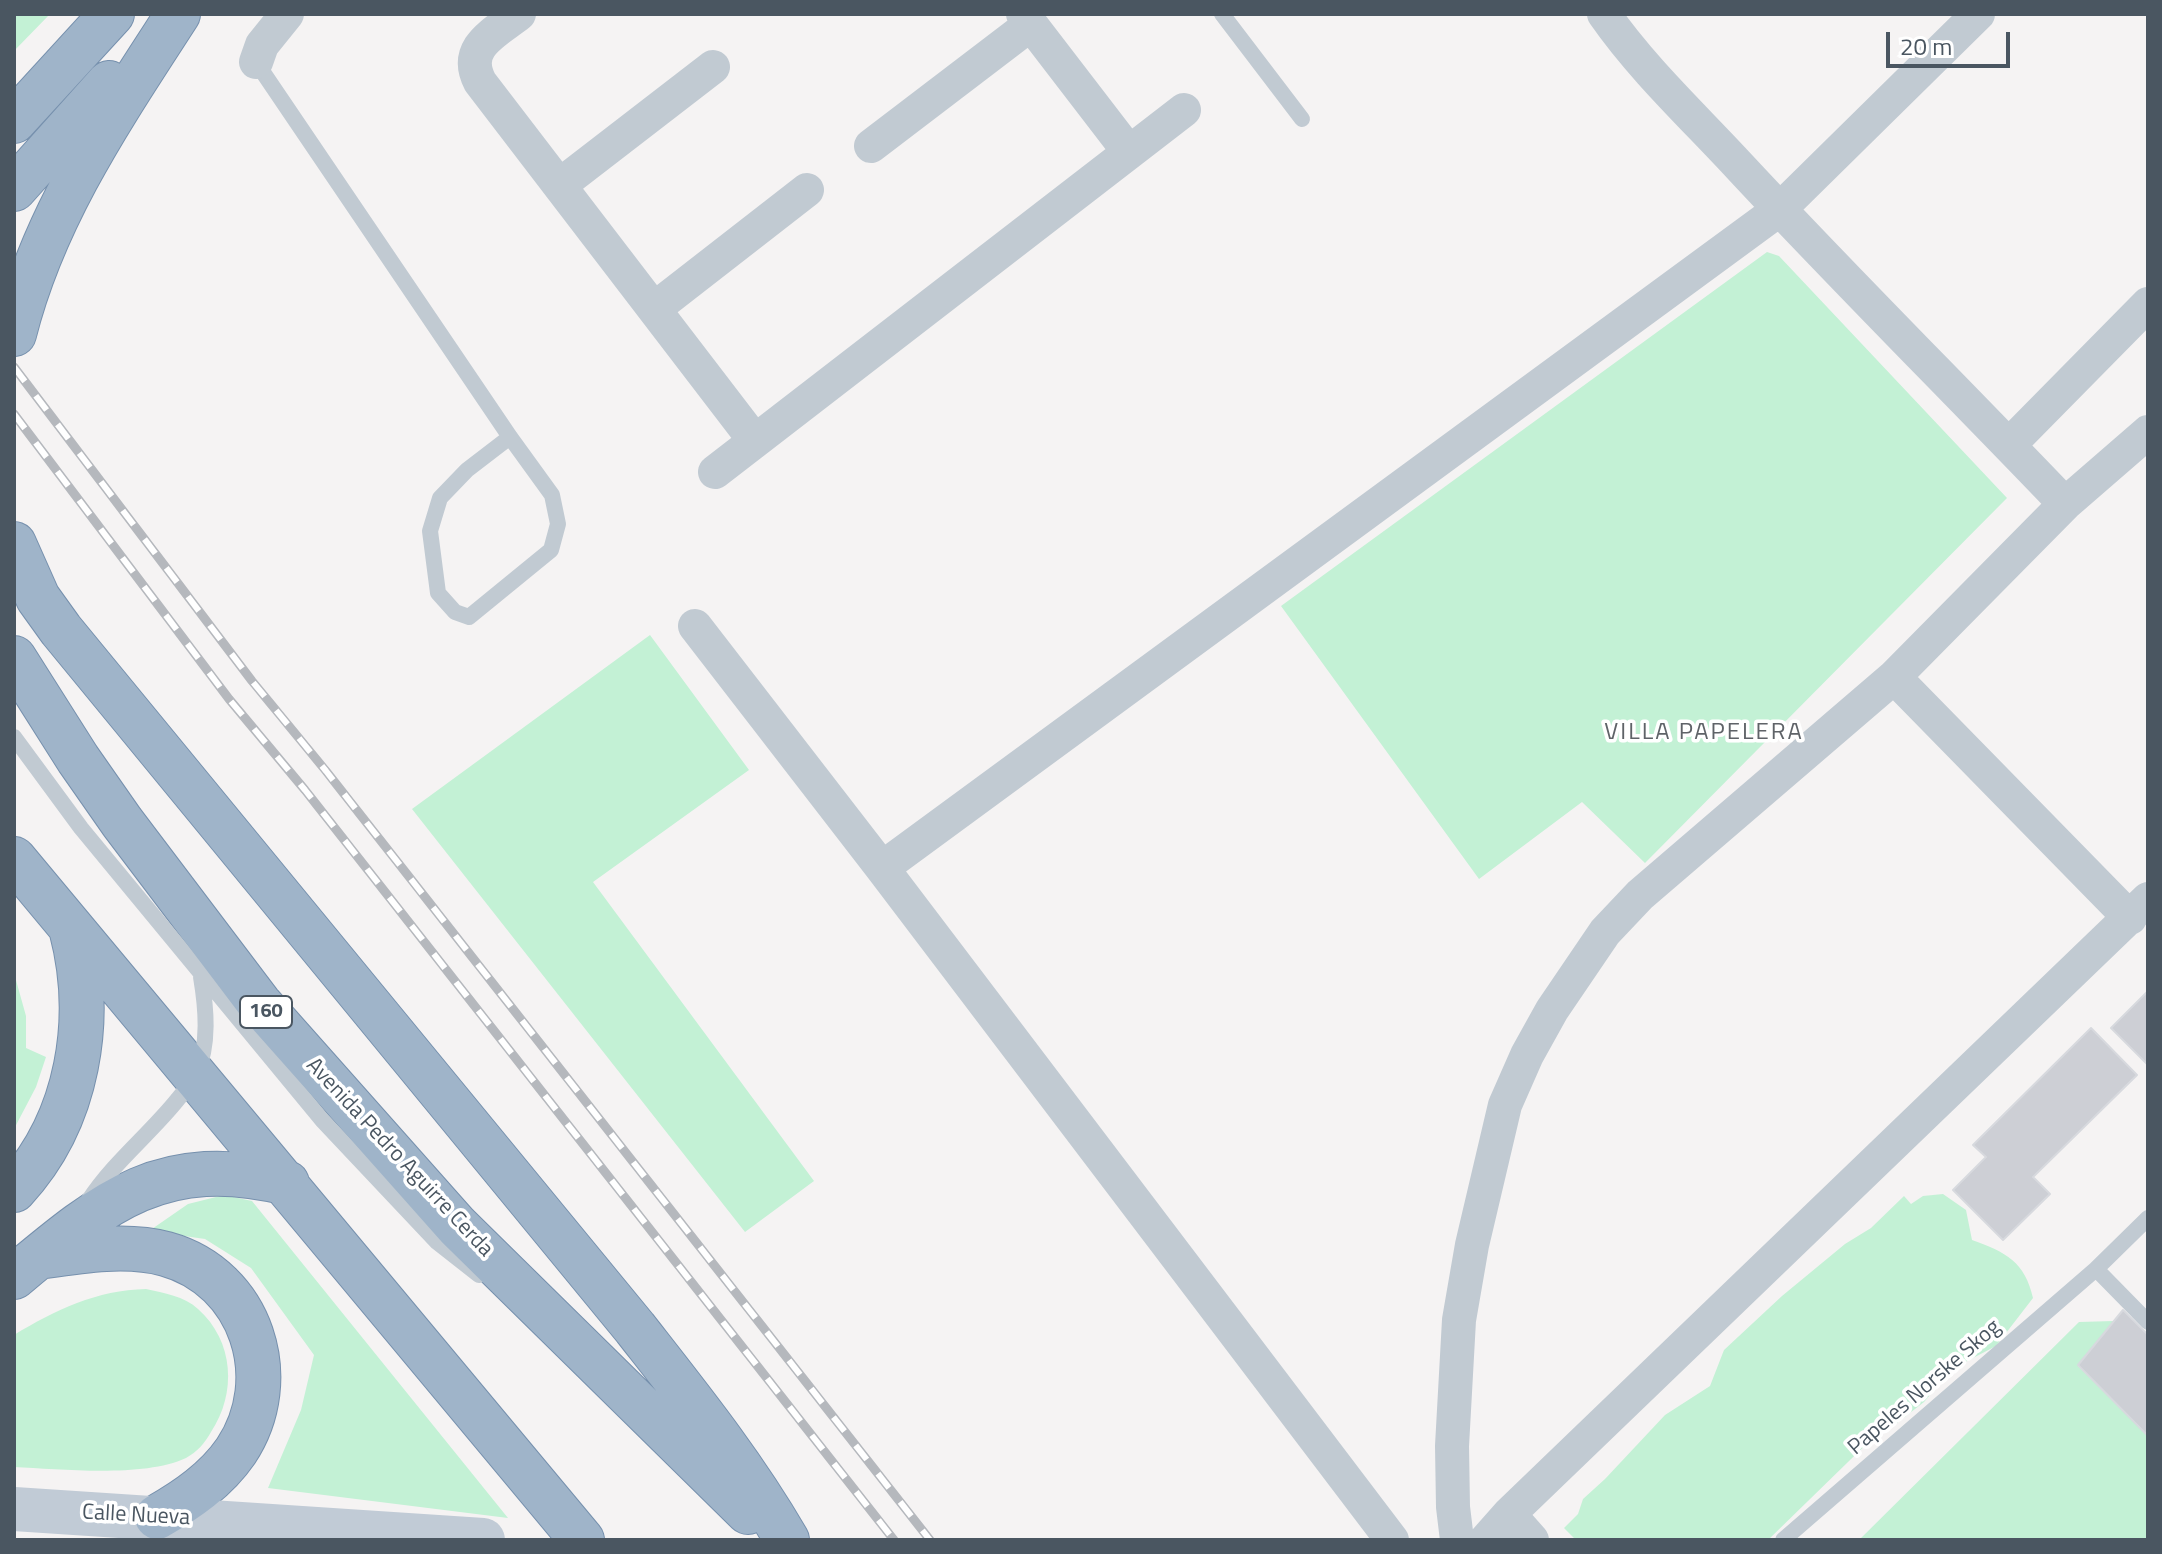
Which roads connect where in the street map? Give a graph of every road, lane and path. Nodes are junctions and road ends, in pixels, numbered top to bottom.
1 (112, 14) edge
2 (171, 14) edge
3 (178, 14) edge
4 (287, 14) edge
5 (519, 14) edge
6 (1222, 14) edge
7 (1604, 14) edge
8 (1978, 14) edge
9 (1027, 19) edge
10 (256, 62) joint
11 (713, 67) dead end
12 (28, 98) edge
13 (1184, 110) dead end
14 (1302, 119) dead end
15 (14, 121) edge
16 (82, 135) junction
17 (871, 146) dead end
18 (1129, 152) junction
19 (560, 185) junction
20 (14, 189) edge
21 (807, 190) dead end
22 (1780, 209) junction
23 (2148, 304) edge
24 (654, 309) junction
25 (14, 334) edge
26 (2148, 432) edge
27 (510, 437) junction
28 (755, 441) junction
29 (2009, 445) junction
30 (715, 472) dead end
31 (2065, 504) junction
32 (14, 544) edge
33 (695, 626) dead end
34 (14, 658) edge
35 (1894, 677) junction
36 (14, 737) edge
37 (14, 859) edge
38 (882, 868) junction
39 (2139, 908) edge
40 (70, 926) junction
41 (201, 975) junction
42 (196, 1075) junction
43 (287, 1183) junction
44 (14, 1190) edge
45 (2148, 1218) edge
46 (40, 1255) edge
47 (2096, 1269) junction
48 (2148, 1322) edge
49 (565, 1329) junction
50 (14, 1509) edge
51 (1509, 1514) junction
52 (157, 1517) junction
53 (259, 1532) edge
54 (483, 1540) edge
55 (582, 1540) edge
56 (776, 1540) edge
57 (787, 1540) edge
58 (1392, 1540) edge
59 (1457, 1540) edge
60 (1486, 1540) edge
61 (1532, 1540) edge
62 (1783, 1540) edge

1 - 12 highway
2 - 16 highway
3 - 16 highway
4 - 10 street
5 - 19 street
6 - 14 lane
7 - 22 street
8 - 22 street
9 - 17 street
9 - 18 street
10 - 27 lane
11 - 19 street
12 - 15 highway
13 - 18 street
16 - 20 highway
16 - 25 highway
18 - 28 street
19 - 24 street
21 - 24 street
22 - 29 street
22 - 38 street
23 - 29 street
24 - 28 street
26 - 31 street
27 - 27 lane
28 - 30 street
29 - 31 street
31 - 35 street
32 - 57 highway
33 - 38 street
34 - 49 highway, Avenida Pedro Aguirre Cerda / 160
35 - 39 street
35 - 59 street
36 - 41 lane
37 - 40 highway
38 - 58 street
39 - 51 street
40 - 42 highway
40 - 44 highway
41 - 42 lane
41 - 49 lane
42 - 43 highway
42 - 46 lane
43 - 46 highway
43 - 55 highway
45 - 47 lane, Papeles Norske Skog
46 - 52 highway
47 - 48 lane
47 - 62 lane, Papeles Norske Skog
49 - 56 highway, Avenida Pedro Aguirre Cerda / 160
50 - 52 main road, Calle Nueva
51 - 60 street
51 - 61 street
52 - 53 main road, Calle Nueva
53 - 54 main road, Calle Nueva

